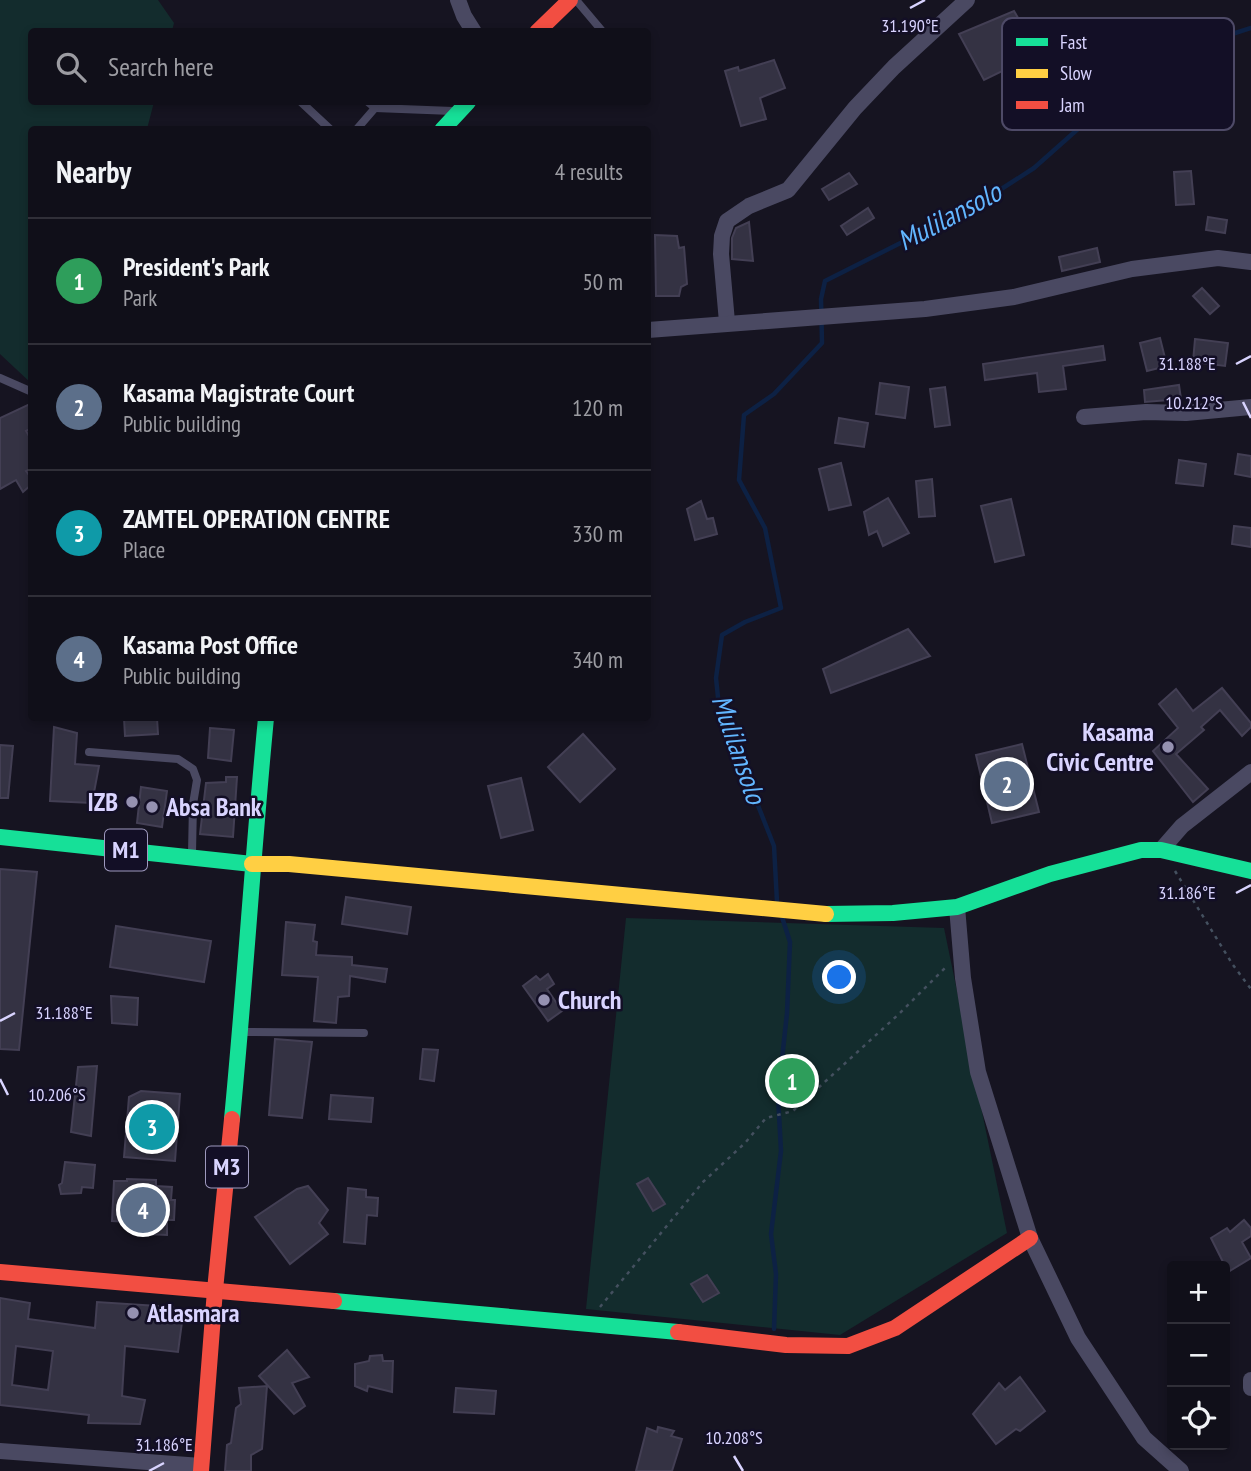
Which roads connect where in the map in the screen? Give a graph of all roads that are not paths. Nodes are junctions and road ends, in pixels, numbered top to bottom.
1 (457, 0) edge
2 (570, 0) edge
3 (576, 0) edge
4 (967, 0) edge
5 (472, 28) edge
6 (541, 28) edge
7 (600, 28) edge
8 (304, 105) edge
9 (371, 105) edge
10 (463, 107) edge
11 (327, 126) edge
12 (358, 126) edge
13 (446, 126) edge
14 (1251, 262) edge
15 (727, 322) junction
16 (651, 330) edge
17 (0, 378) edge
18 (28, 390) edge
19 (1251, 407) edge
20 (1084, 417) dead end
21 (266, 721) edge
22 (89, 752) dead end
23 (1251, 772) edge
24 (0, 837) edge
25 (1161, 850) junction
26 (192, 856) junction
27 (253, 864) junction
28 (1251, 871) edge
29 (957, 906) junction
30 (241, 1032) junction
31 (364, 1033) dead end
32 (1030, 1238) junction
33 (0, 1272) edge
34 (215, 1290) junction
35 (1251, 1380) edge
36 (1251, 1388) edge
37 (0, 1451) edge
38 (201, 1469) edge
39 (1181, 1471) edge

1 - 5 street
2 - 6 street
3 - 7 lane
4 - 15 street
8 - 11 lane
9 - 10 lane
9 - 12 lane
10 - 13 street
14 - 15 street
15 - 16 street
17 - 18 lane
19 - 20 street
21 - 27 street
22 - 26 lane
23 - 25 street
24 - 26 street, M1
25 - 28 street
25 - 29 street
26 - 27 street, M1
27 - 29 street
27 - 30 street, M3
29 - 32 street
30 - 31 lane
30 - 34 street, M3
32 - 34 street
32 - 39 street
33 - 34 street
34 - 38 street, M3
35 - 36 street
37 - 38 street

